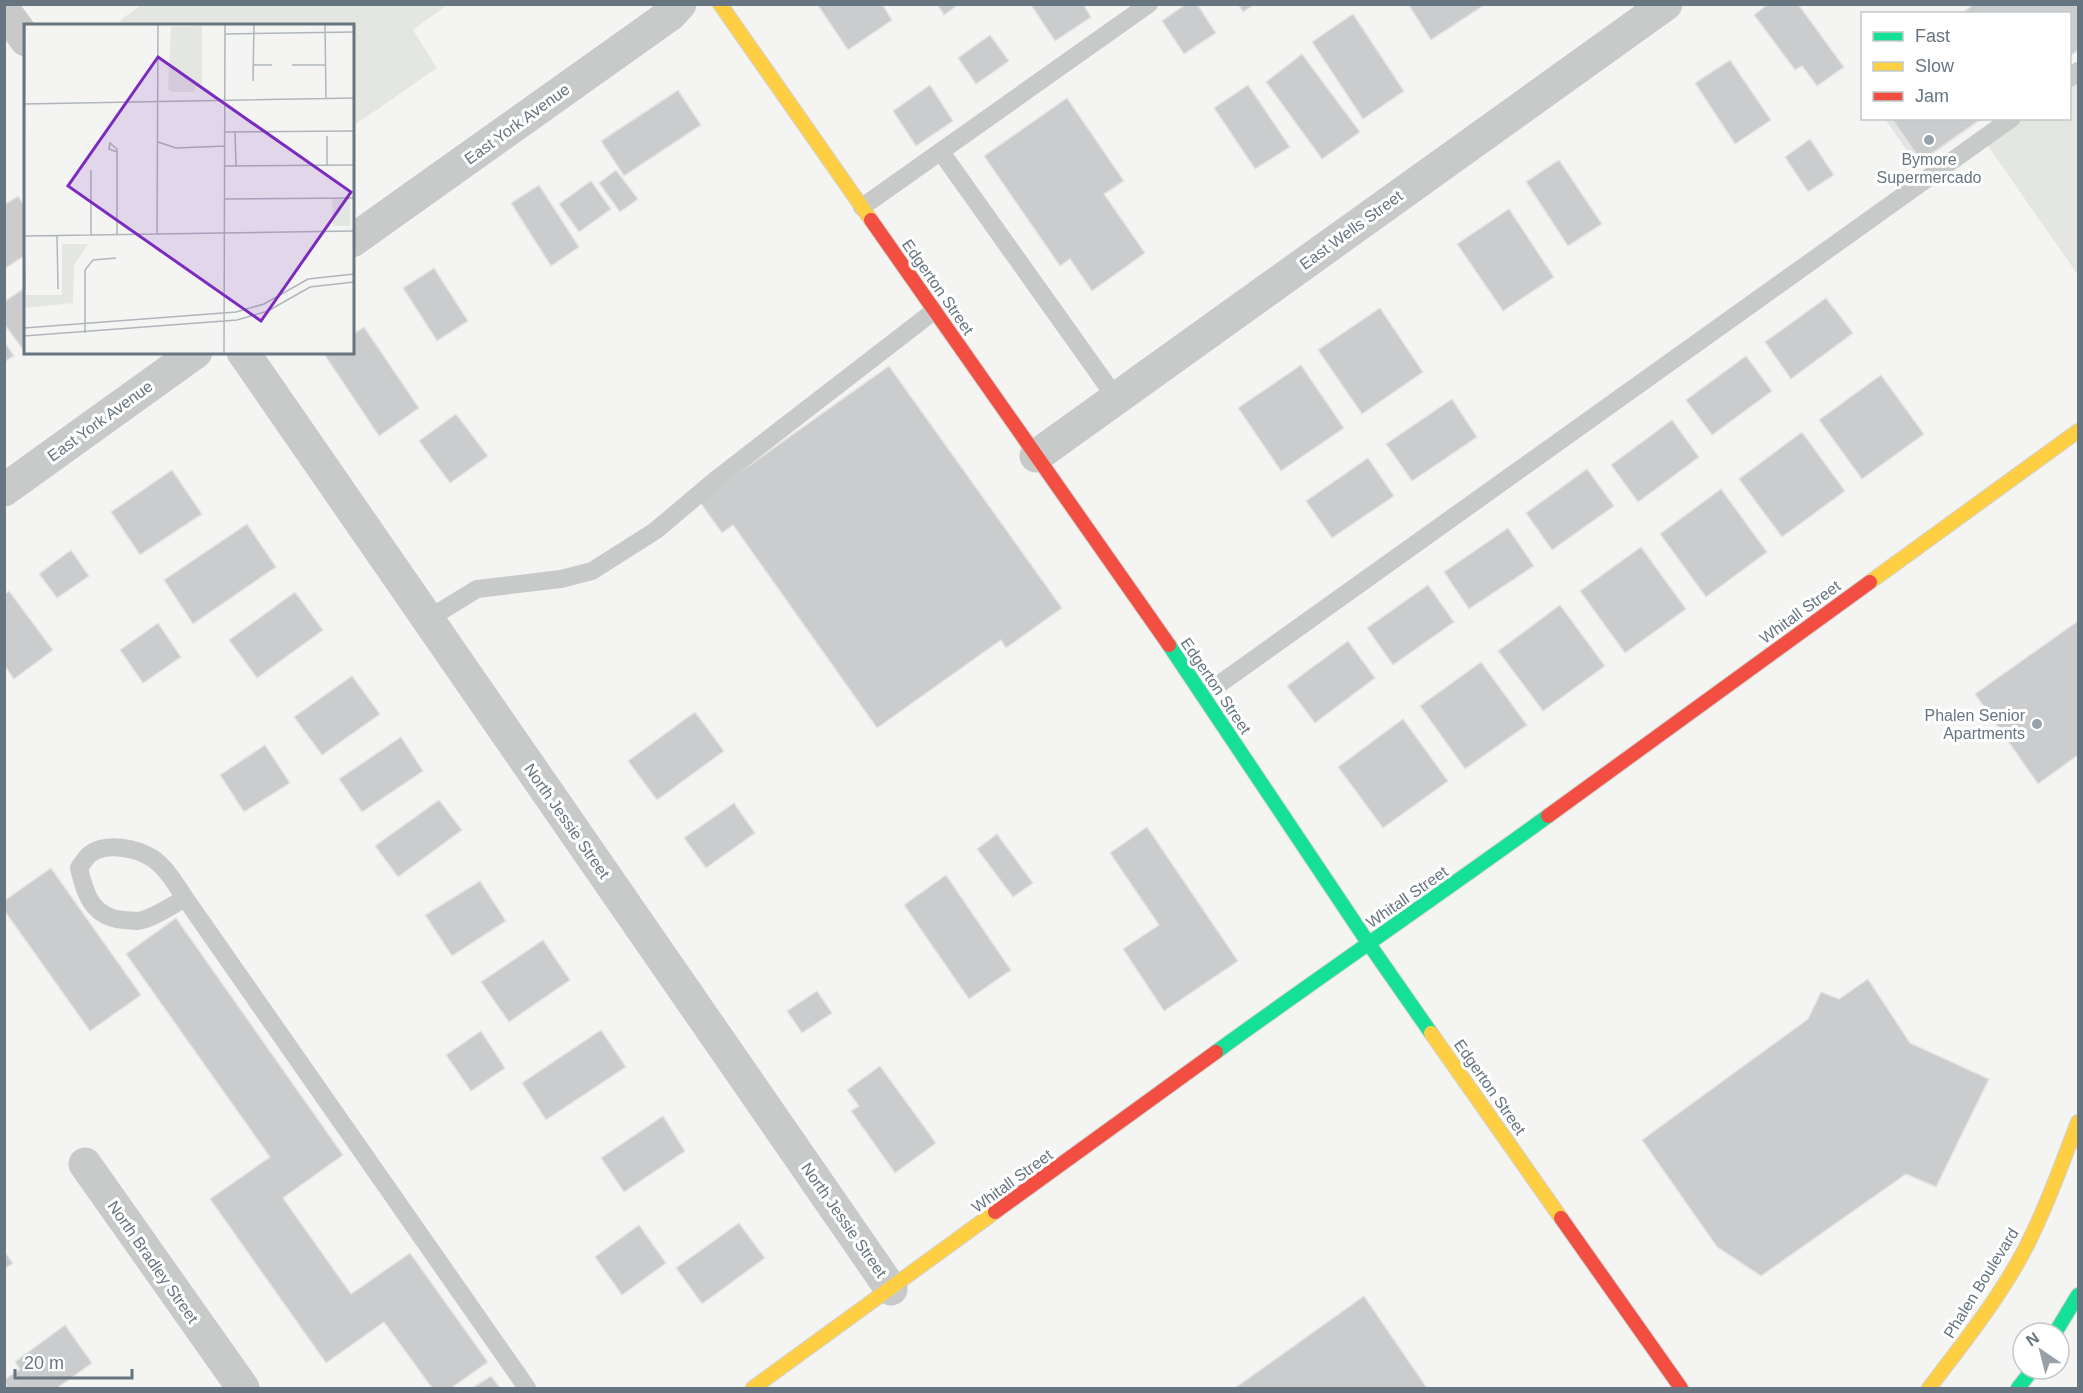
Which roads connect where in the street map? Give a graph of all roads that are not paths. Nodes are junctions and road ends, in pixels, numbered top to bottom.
1 (680, 4) edge
2 (720, 4) edge
3 (1149, 4) edge
4 (1666, 4) edge
5 (4, 10) edge
6 (24, 37) edge
7 (2009, 120) edge
8 (941, 152) junction
9 (862, 207) junction
10 (354, 240) edge
11 (934, 310) junction
12 (193, 354) edge
13 (244, 354) edge
14 (1116, 398) junction
15 (2079, 430) edge
16 (1036, 456) junction
17 (4, 490) edge
18 (428, 619) junction
19 (1204, 695) junction
20 (185, 898) junction
21 (1369, 944) junction
22 (2079, 1122) edge
23 (85, 1164) dead end
24 (891, 1289) junction
25 (2079, 1295) edge
26 (2063, 1321) edge
27 (243, 1389) edge
28 (527, 1389) edge
29 (753, 1389) edge
30 (1681, 1389) edge
31 (1929, 1389) edge

1 - 10 street, East York Avenue
2 - 9 street, Edgerton Street
3 - 8 lane
4 - 14 street, East Wells Street
5 - 6 street
7 - 19 lane
8 - 9 lane
8 - 14 lane
9 - 11 street, Edgerton Street
11 - 16 street, Edgerton Street
11 - 18 lane
12 - 17 street, East York Avenue
13 - 18 street, North Jessie Street
14 - 16 street, East Wells Street
15 - 21 street, Whitall Street
16 - 19 street, Edgerton Street
18 - 24 street, North Jessie Street
19 - 21 street, Edgerton Street
20 - 20 lane
20 - 28 lane
21 - 24 street, Whitall Street
21 - 30 street, Edgerton Street
22 - 31 street, Phalen Boulevard
23 - 27 street, North Bradley Street
24 - 29 street, Whitall Street
25 - 26 street

